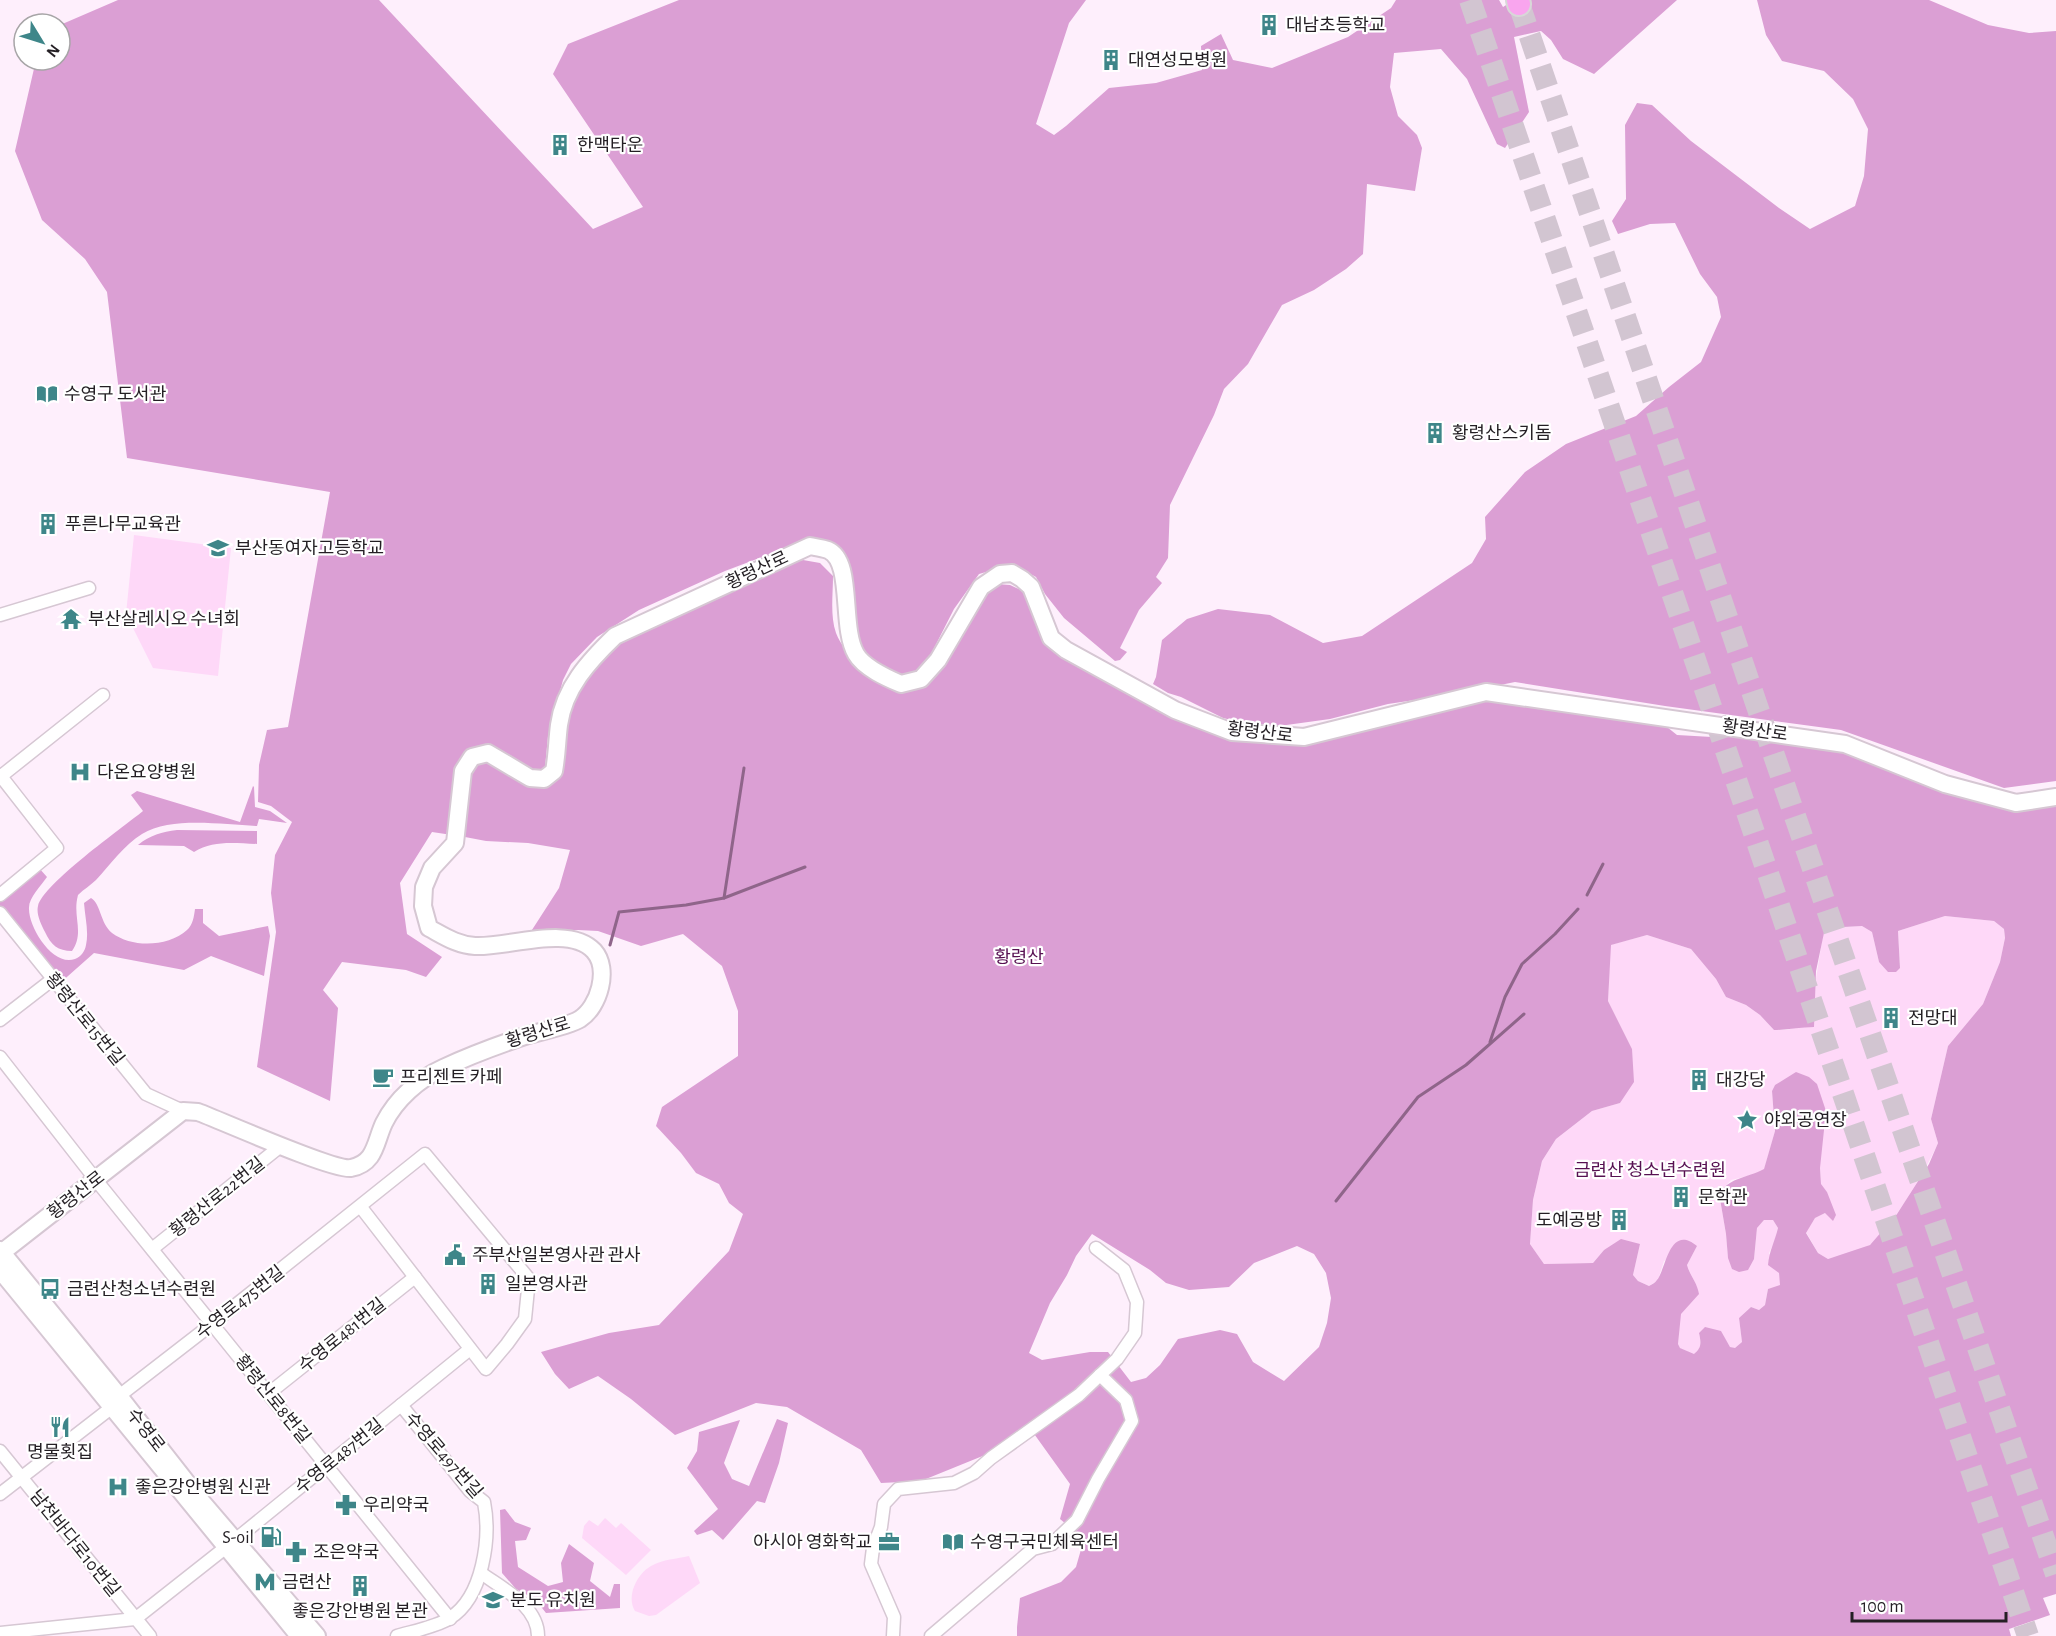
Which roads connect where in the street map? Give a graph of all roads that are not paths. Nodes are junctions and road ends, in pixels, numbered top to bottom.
1 (89, 588) dead end
2 (0, 615) edge
3 (103, 695) dead end
4 (0, 776) edge
5 (2056, 797) edge
6 (0, 894) edge
7 (0, 913) edge
8 (53, 979) junction
9 (0, 1020) edge
10 (0, 1057) edge
11 (183, 1111) junction
12 (282, 1146) junction
13 (96, 1180) junction
14 (360, 1206) junction
15 (1096, 1248) dead end
16 (152, 1249) junction
17 (1, 1252) edge
18 (0, 1270) edge
19 (415, 1277) junction
20 (213, 1324) junction
21 (470, 1349) junction
22 (1100, 1375) junction
23 (268, 1394) junction
24 (115, 1402) junction
25 (401, 1405) junction
26 (0, 1451) edge
27 (326, 1466) junction
28 (22, 1477) junction
29 (0, 1494) edge
30 (230, 1544) junction
31 (481, 1573) junction
32 (135, 1619) junction
33 (450, 1619) junction
34 (0, 1633) edge
35 (150, 1636) edge
36 (299, 1636) edge
37 (317, 1636) edge
38 (397, 1636) edge
39 (538, 1636) edge
40 (893, 1636) edge
41 (931, 1636) edge

1 - 2 street
3 - 4 street
4 - 6 street
5 - 12 street, 황령산로
7 - 8 street, 황령산로15번길
8 - 9 street
8 - 11 street, 황령산로15번길
10 - 13 street, 황령산로8번길
11 - 12 street, 황령산로
11 - 13 street, 황령산로
12 - 16 street, 황령산로22번길
13 - 16 street, 황령산로8번길
13 - 17 street, 황령산로
14 - 19 street
14 - 20 street, 수영로475번길
14 - 21 street, 수영로475번길
15 - 22 street
16 - 20 street, 황령산로8번길
17 - 24 street, 수영로
18 - 24 street, 수영로
19 - 21 street
19 - 23 street, 수영로481번길
20 - 23 street, 황령산로8번길
20 - 24 street, 수영로475번길
21 - 25 street, 수영로487번길
22 - 40 street
22 - 41 street
23 - 27 street, 황령산로8번길
24 - 28 street, 수영로475번길
24 - 30 street, 수영로
25 - 27 street, 수영로487번길
25 - 31 street, 수영로497번길
26 - 28 street, 남천바다로10번길
27 - 30 street, 수영로487번길
27 - 33 street, 황령산로8번길
28 - 29 street, 수영로475번길
28 - 32 street, 남천바다로10번길
30 - 32 street, 수영로487번길
30 - 36 street, 수영로
30 - 37 street, 수영로
31 - 33 street, 수영로497번길
31 - 39 street
32 - 34 street
32 - 35 street, 남천바다로10번길
33 - 38 street

